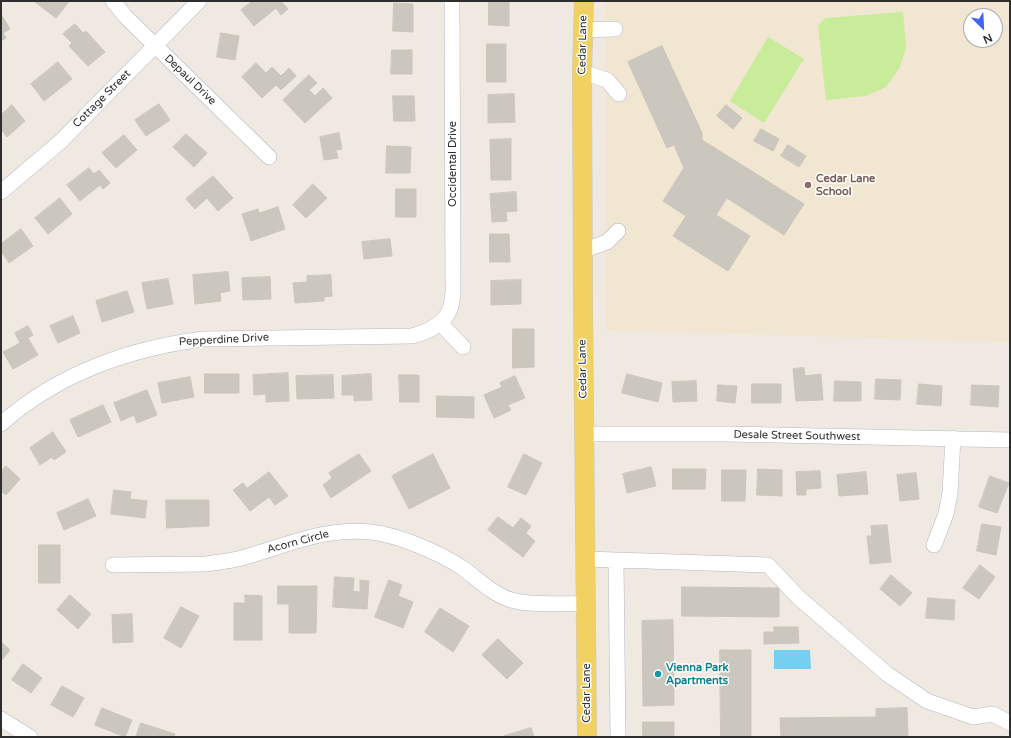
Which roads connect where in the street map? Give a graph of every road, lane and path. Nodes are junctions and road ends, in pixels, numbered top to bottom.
1 (113, 1) edge
2 (199, 1) edge
3 (452, 1) edge
4 (584, 1) edge
5 (615, 29) dead end
6 (583, 30) junction
7 (155, 46) junction
8 (582, 72) junction
9 (619, 94) dead end
10 (269, 157) dead end
11 (1, 192) edge
12 (618, 231) dead end
13 (582, 251) junction
14 (440, 323) junction
15 (463, 347) dead end
16 (1, 424) edge
17 (584, 434) junction
18 (953, 438) junction
19 (1010, 440) edge
20 (934, 545) dead end
21 (585, 559) junction
22 (616, 560) junction
23 (113, 565) dead end
24 (586, 604) junction
25 (1, 719) edge
26 (1010, 723) edge
27 (30, 737) edge
28 (587, 737) edge
29 (618, 737) edge

1 - 7 street, Depaul Drive
2 - 7 street, Cottage Street
3 - 14 street, Occidental Drive
4 - 6 main road, Cedar Lane
5 - 6 street
6 - 8 main road, Cedar Lane
7 - 10 street, Depaul Drive
7 - 11 street, Cottage Street
8 - 9 street
8 - 13 main road, Cedar Lane
12 - 13 street
13 - 17 main road, Cedar Lane
14 - 15 street
14 - 16 street, Pepperdine Drive
17 - 18 street, Desale Street Southwest
17 - 21 main road, Cedar Lane
18 - 19 street, Desale Street Southwest
18 - 20 street
21 - 22 street
21 - 24 main road, Cedar Lane
22 - 26 street
22 - 29 street
23 - 24 street, Acorn Circle
24 - 28 main road, Cedar Lane
25 - 27 street

